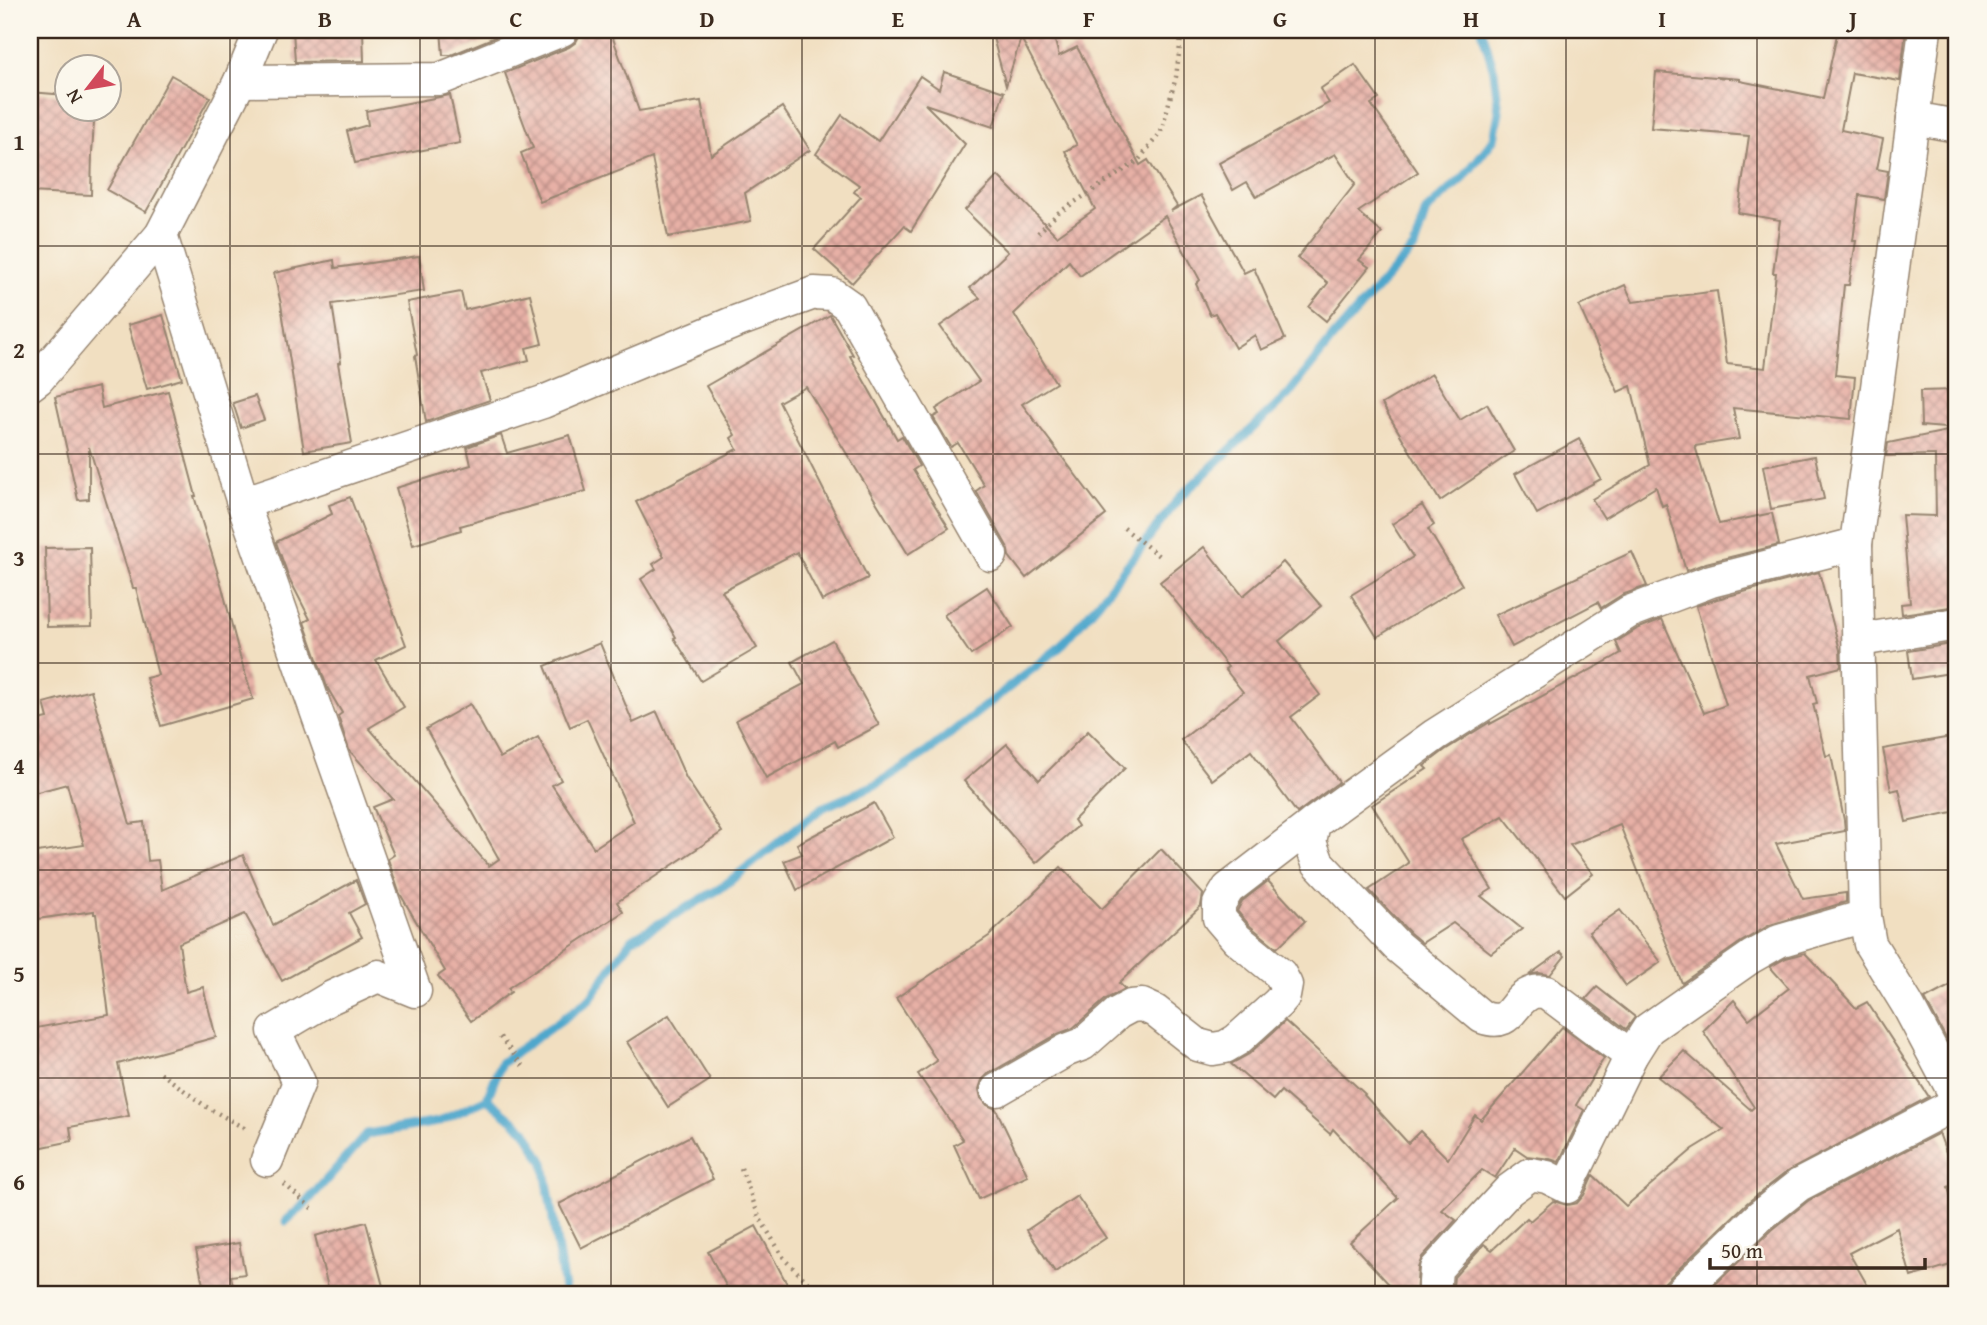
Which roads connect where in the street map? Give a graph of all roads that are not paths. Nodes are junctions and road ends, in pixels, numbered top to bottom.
1 (261, 30) edge
2 (562, 30) edge
3 (1925, 30) edge
4 (240, 81) junction
5 (1913, 118) junction
6 (1957, 126) edge
7 (162, 235) junction
8 (30, 385) edge
9 (243, 503) junction
10 (1856, 544) junction
11 (991, 555) dead end
12 (1957, 624) edge
13 (1860, 640) junction
14 (1314, 823) junction
15 (1865, 916) junction
16 (1631, 1056) junction
17 (998, 1090) dead end
18 (1957, 1100) edge
19 (267, 1160) road end
20 (1434, 1295) edge
21 (1678, 1295) edge

1 - 4 street
2 - 4 street
3 - 5 street
4 - 7 street
5 - 6 street
5 - 10 street
7 - 8 street
7 - 9 street
9 - 11 street
9 - 19 street
10 - 13 street
10 - 14 street
12 - 13 street
13 - 15 street
14 - 16 street
14 - 17 street
15 - 16 street
15 - 18 street
16 - 20 street
18 - 21 street

